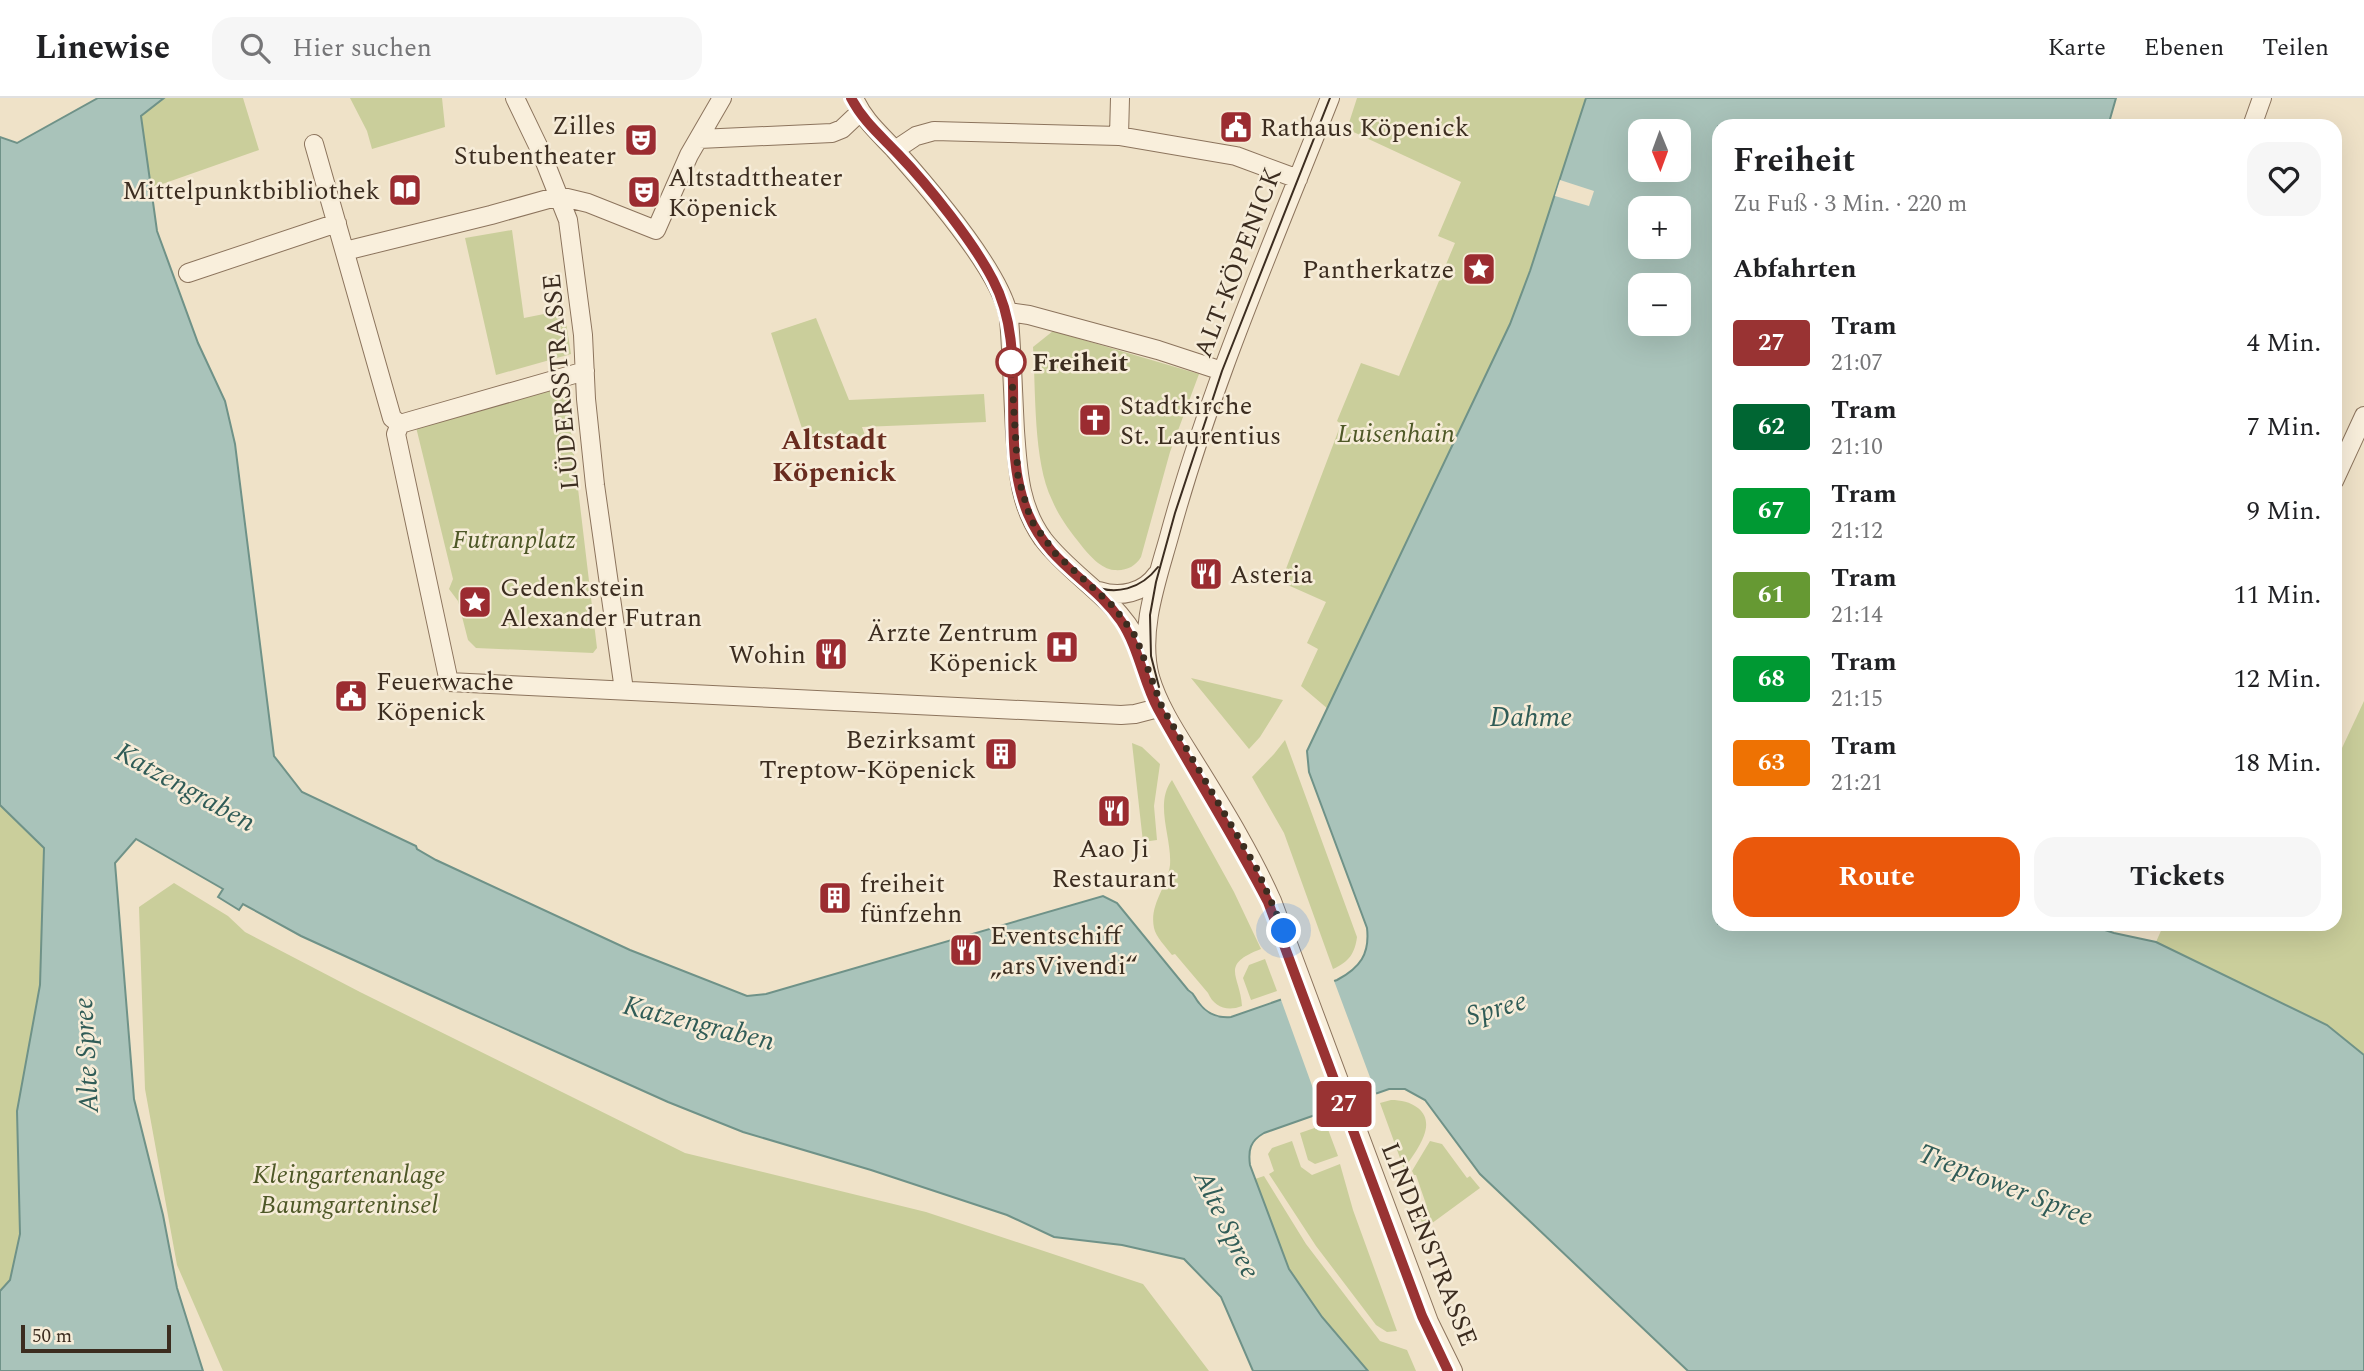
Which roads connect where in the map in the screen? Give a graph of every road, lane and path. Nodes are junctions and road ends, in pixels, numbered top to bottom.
1 (515, 98) edge
2 (722, 98) edge
3 (1120, 98) edge
4 (1330, 98) edge
5 (2262, 98) edge
6 (857, 105) edge
7 (2254, 119) edge
8 (1119, 136) junction
9 (699, 139) junction
10 (313, 144) dead end
11 (895, 150) junction
12 (1298, 179) junction
13 (559, 196) junction
14 (337, 223) junction
15 (345, 251) junction
16 (188, 273) dead end
17 (1008, 312) junction
18 (1222, 370) junction
19 (585, 371) junction
20 (2364, 416) edge
21 (400, 424) junction
22 (2342, 464) edge
23 (1161, 568) junction
24 (1096, 590) junction
25 (1150, 677) junction
26 (624, 690) junction
27 (1162, 707) junction
28 (1294, 958) joint
29 (1453, 1371) edge

1 - 13 street, LÜDERSSTRASSE
2 - 9 street
3 - 8 street
4 - 12 street, ALT-KÖPENICK
5 - 7 street
6 - 9 street
6 - 11 street
8 - 11 street
8 - 12 street
9 - 13 street
10 - 14 street
11 - 17 street
12 - 18 street, ALT-KÖPENICK
13 - 15 street
13 - 19 street, LÜDERSSTRASSE
14 - 15 street
14 - 16 street
15 - 21 street
17 - 18 street
17 - 24 street
18 - 23 street, ALT-KÖPENICK
19 - 21 street
19 - 26 street, LÜDERSSTRASSE
20 - 22 street
21 - 26 street
23 - 24 street
23 - 25 street, ALT-KÖPENICK
24 - 25 street
25 - 27 street, ALT-KÖPENICK
26 - 27 street
27 - 28 street, ALT-KÖPENICK
28 - 29 street, LINDENSTRASSE

